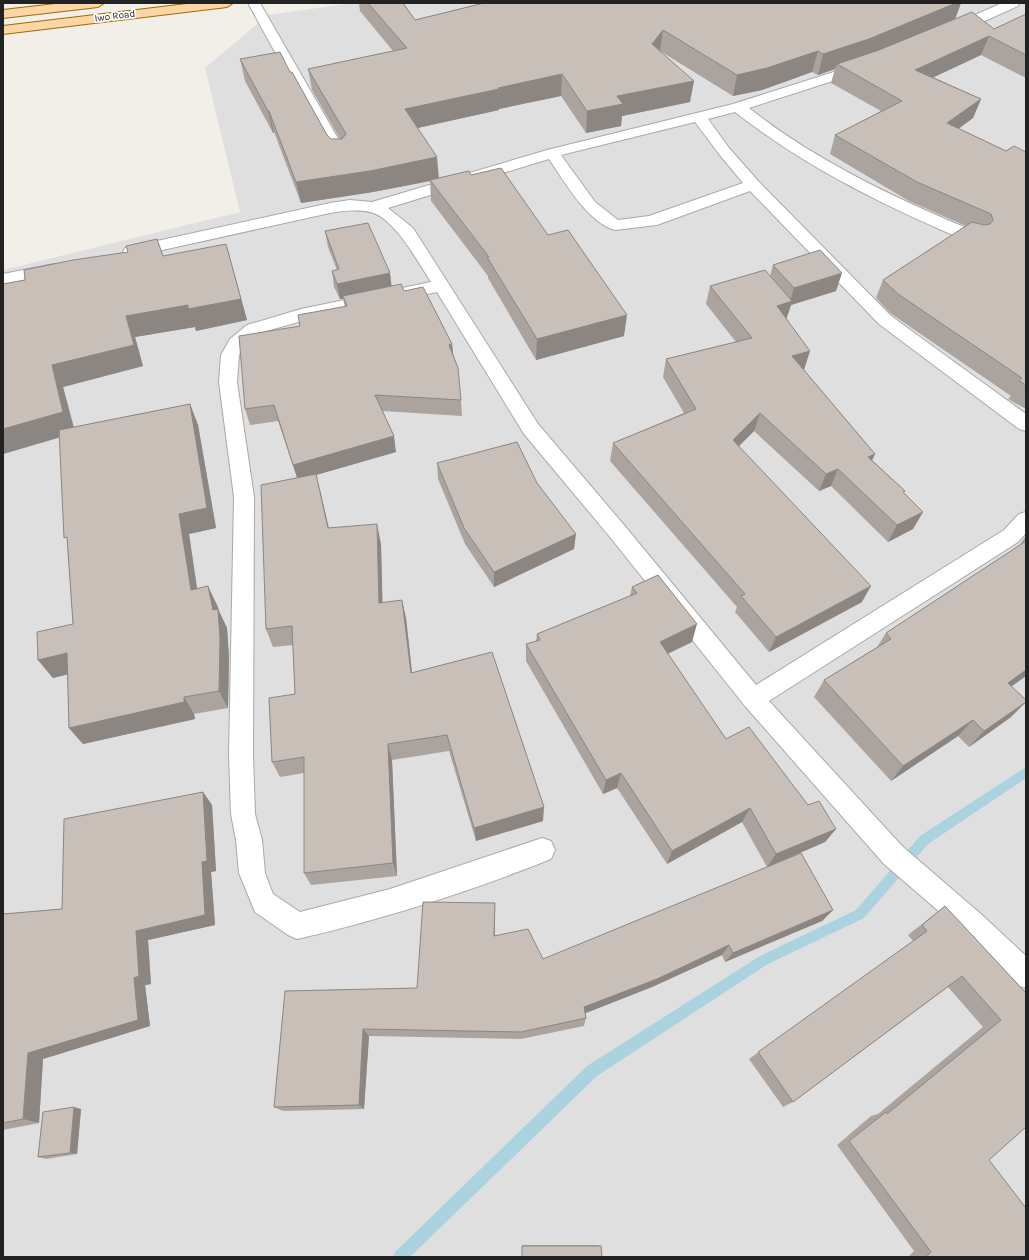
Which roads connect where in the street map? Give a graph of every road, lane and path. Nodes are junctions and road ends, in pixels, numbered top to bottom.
1 (98, 3) edge
2 (227, 3) edge
3 (254, 3) edge
4 (1014, 3) edge
5 (3, 14) edge
6 (3, 30) edge
7 (941, 34) edge
8 (875, 62) edge
9 (738, 107) junction
10 (699, 117) junction
11 (552, 153) junction
12 (340, 156) edge
13 (752, 185) junction
14 (373, 207) junction
15 (975, 238) edge
16 (113, 256) edge
17 (75, 264) edge
18 (3, 280) edge
19 (442, 285) junction
20 (1026, 424) edge
21 (1026, 520) edge
22 (753, 699) junction
23 (542, 850) dead end
24 (1026, 975) edge

1 - 5 main road, Iwo Road
2 - 6 main road, Iwo Road
3 - 12 street
4 - 7 street
8 - 9 street
9 - 10 street
9 - 15 street
10 - 11 street
10 - 13 street
11 - 13 street
11 - 14 street
13 - 20 street
14 - 16 street
14 - 19 street
17 - 18 street
19 - 22 street
19 - 23 street
21 - 22 street
22 - 24 street

